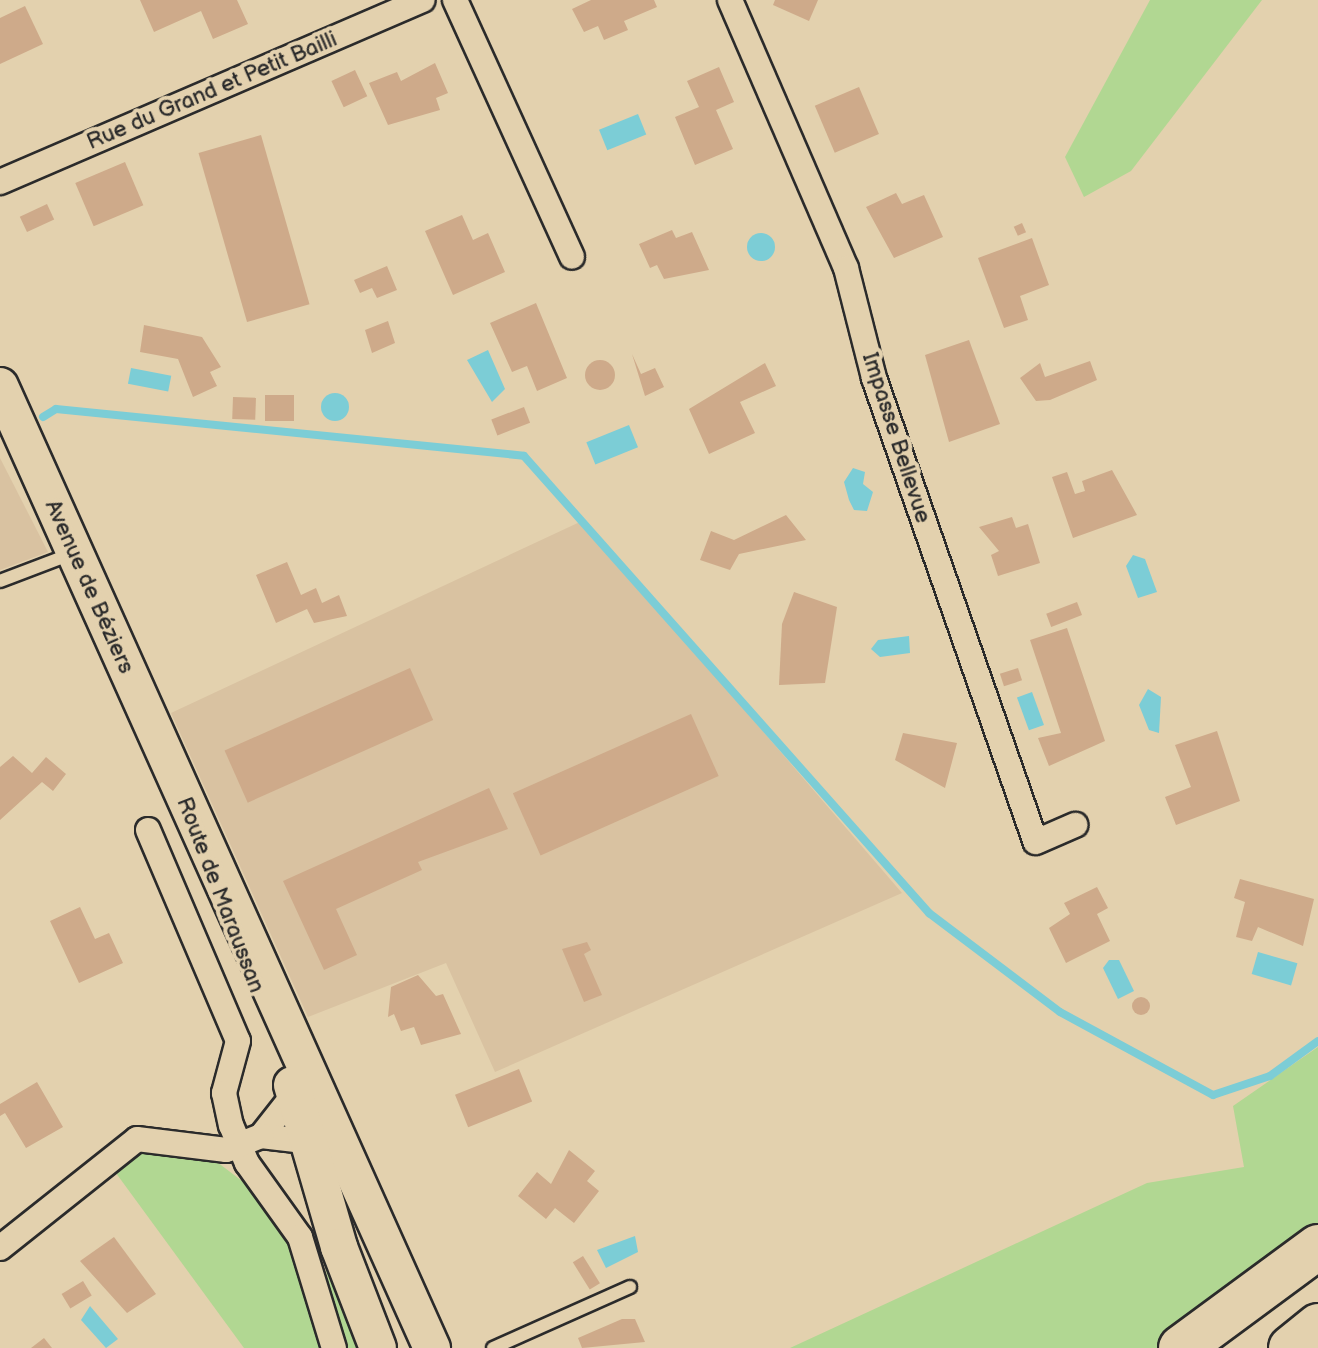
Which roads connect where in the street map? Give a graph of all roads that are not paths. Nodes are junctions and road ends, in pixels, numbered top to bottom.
1 (423, 0) edge
2 (455, 0) edge
3 (730, 0) edge
4 (0, 182) edge
5 (572, 257) dead end
6 (0, 386) edge
7 (74, 553) junction
8 (0, 581) edge
9 (179, 788) junction
10 (1075, 825) dead end
11 (148, 830) dead end
12 (295, 1093) junction
13 (261, 1136) junction
14 (311, 1142) junction
15 (239, 1147) junction
16 (1318, 1247) edge
17 (0, 1248) edge
18 (1318, 1278) edge
19 (630, 1287) dead end
20 (1318, 1326) edge
21 (334, 1348) edge
22 (378, 1348) edge
23 (432, 1348) edge
24 (493, 1348) edge
25 (1181, 1348) edge
26 (1229, 1348) edge
27 (1291, 1348) edge

1 - 4 street, Rue du Grand et Petit Bailli
2 - 5 street
3 - 10 street, Impasse Bellevue
6 - 7 main road, Avenue de Béziers
7 - 8 lane
7 - 9 main road, Avenue de Béziers
9 - 12 main road, Route de Maraussan
9 - 23 main road, Route de Maraussan
11 - 15 street
12 - 13 street
12 - 14 main road, Route de Maraussan
13 - 14 street
13 - 15 street
14 - 22 main road, Route de Maraussan
15 - 17 street
15 - 21 street
16 - 25 highway
18 - 26 highway
19 - 24 lane
20 - 27 highway

